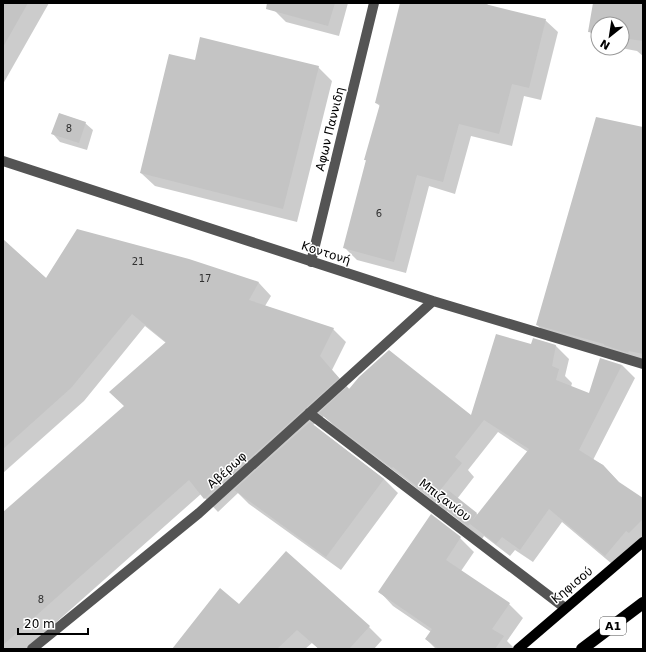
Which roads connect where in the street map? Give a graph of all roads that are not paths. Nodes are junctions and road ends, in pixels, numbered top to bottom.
1 (374, 3) edge
2 (3, 161) edge
3 (311, 262) junction
4 (433, 301) junction
5 (643, 364) edge
6 (309, 413) junction
7 (643, 542) edge
8 (643, 603) edge
9 (565, 608) junction
10 (32, 649) edge
11 (518, 649) edge
12 (582, 649) edge

1 - 3 street, Αφων Παννιδη
2 - 3 street, Κοντονή
3 - 4 street, Κοντονή
4 - 5 street, Κοντονή
4 - 6 street, Αβέρωφ
6 - 9 street, Μπιζανίου
6 - 10 street, Αβέρωφ
7 - 9 main road, Κηφισού
8 - 12 highway, Α1
9 - 11 main road, Κηφισού

